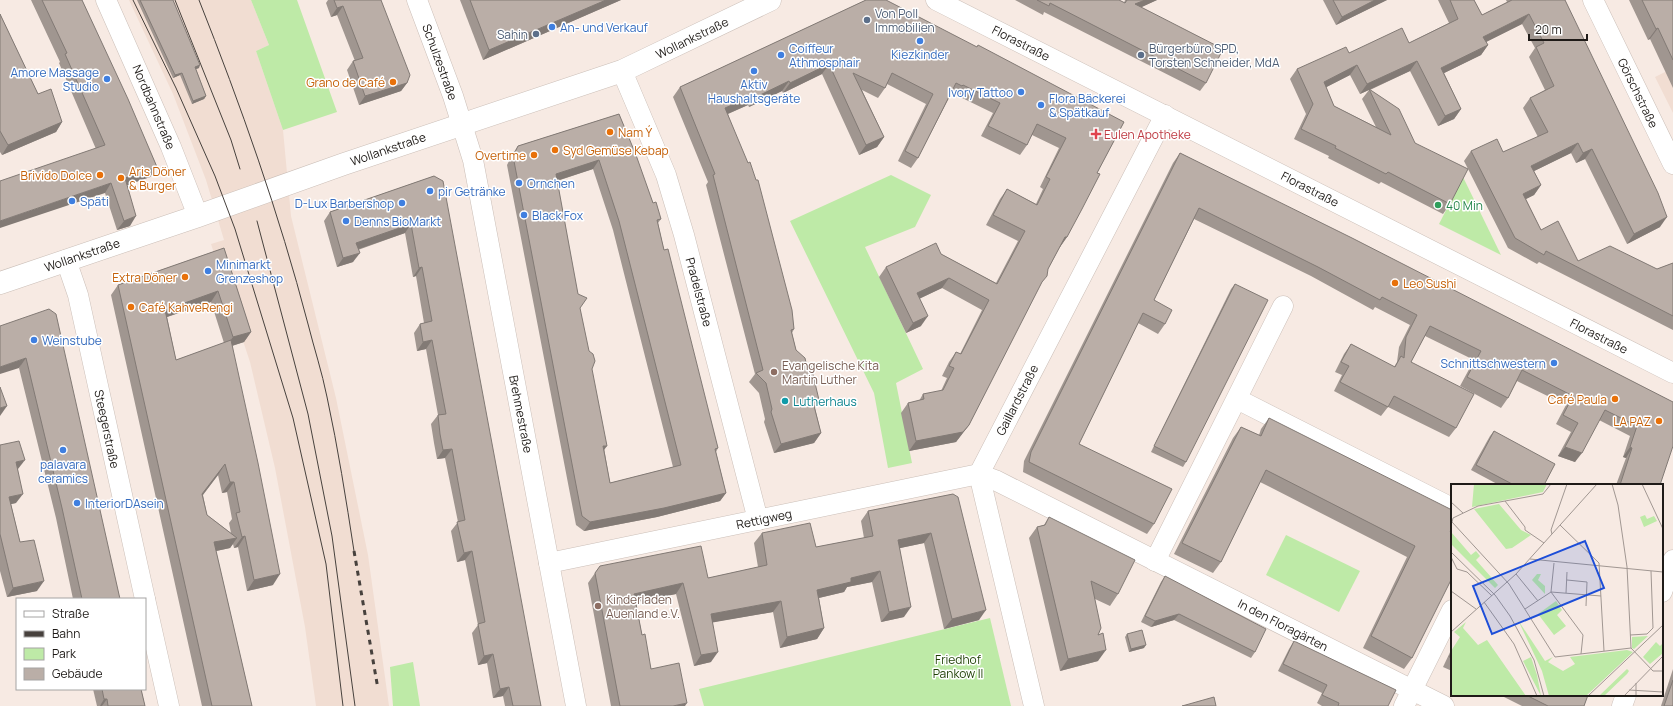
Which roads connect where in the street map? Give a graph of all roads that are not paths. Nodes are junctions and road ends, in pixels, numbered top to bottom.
1 (106, 0) edge
2 (417, 0) edge
3 (770, 0) edge
4 (1593, 0) edge
5 (942, 2) edge
6 (622, 71) junction
7 (1165, 115) junction
8 (463, 124) junction
9 (1673, 164) edge
10 (198, 216) junction
11 (66, 260) junction
12 (0, 283) edge
13 (1283, 306) dead end
14 (1673, 373) edge
15 (1237, 399) junction
16 (979, 474) junction
17 (1451, 507) edge
18 (758, 520) junction
19 (1673, 560) edge
20 (1155, 561) junction
21 (549, 563) junction
22 (1663, 589) edge
23 (145, 598) edge
24 (146, 603) edge
25 (1451, 612) edge
26 (1626, 696) edge
27 (1408, 698) edge
28 (169, 706) edge
29 (576, 706) edge
30 (1034, 706) edge
31 (1444, 706) edge
32 (1622, 706) edge

1 - 10 street, Nordbahnstraße
2 - 8 street, Schulzestraße
3 - 6 main road, Wollankstraße
4 - 9 street, Görschstraße
5 - 7 street, Florastraße
6 - 8 main road, Wollankstraße
6 - 18 street, Pradelstraße
7 - 14 street, Florastraße
7 - 16 street, Gaillardstraße
8 - 10 main road, Wollankstraße
8 - 21 street, Brehmestraße
10 - 11 main road, Wollankstraße
11 - 12 main road, Wollankstraße
11 - 23 street, Steegerstraße
13 - 15 street
15 - 17 street
15 - 20 street
16 - 18 street, Rettigweg
16 - 20 street, In den Floragärten
16 - 30 street
18 - 21 street, Rettigweg
19 - 22 street
20 - 27 street, In den Floragärten
21 - 29 street, Brehmestraße
24 - 28 street, Steegerstraße
25 - 27 street
26 - 32 street
27 - 31 street, In den Floragärten

